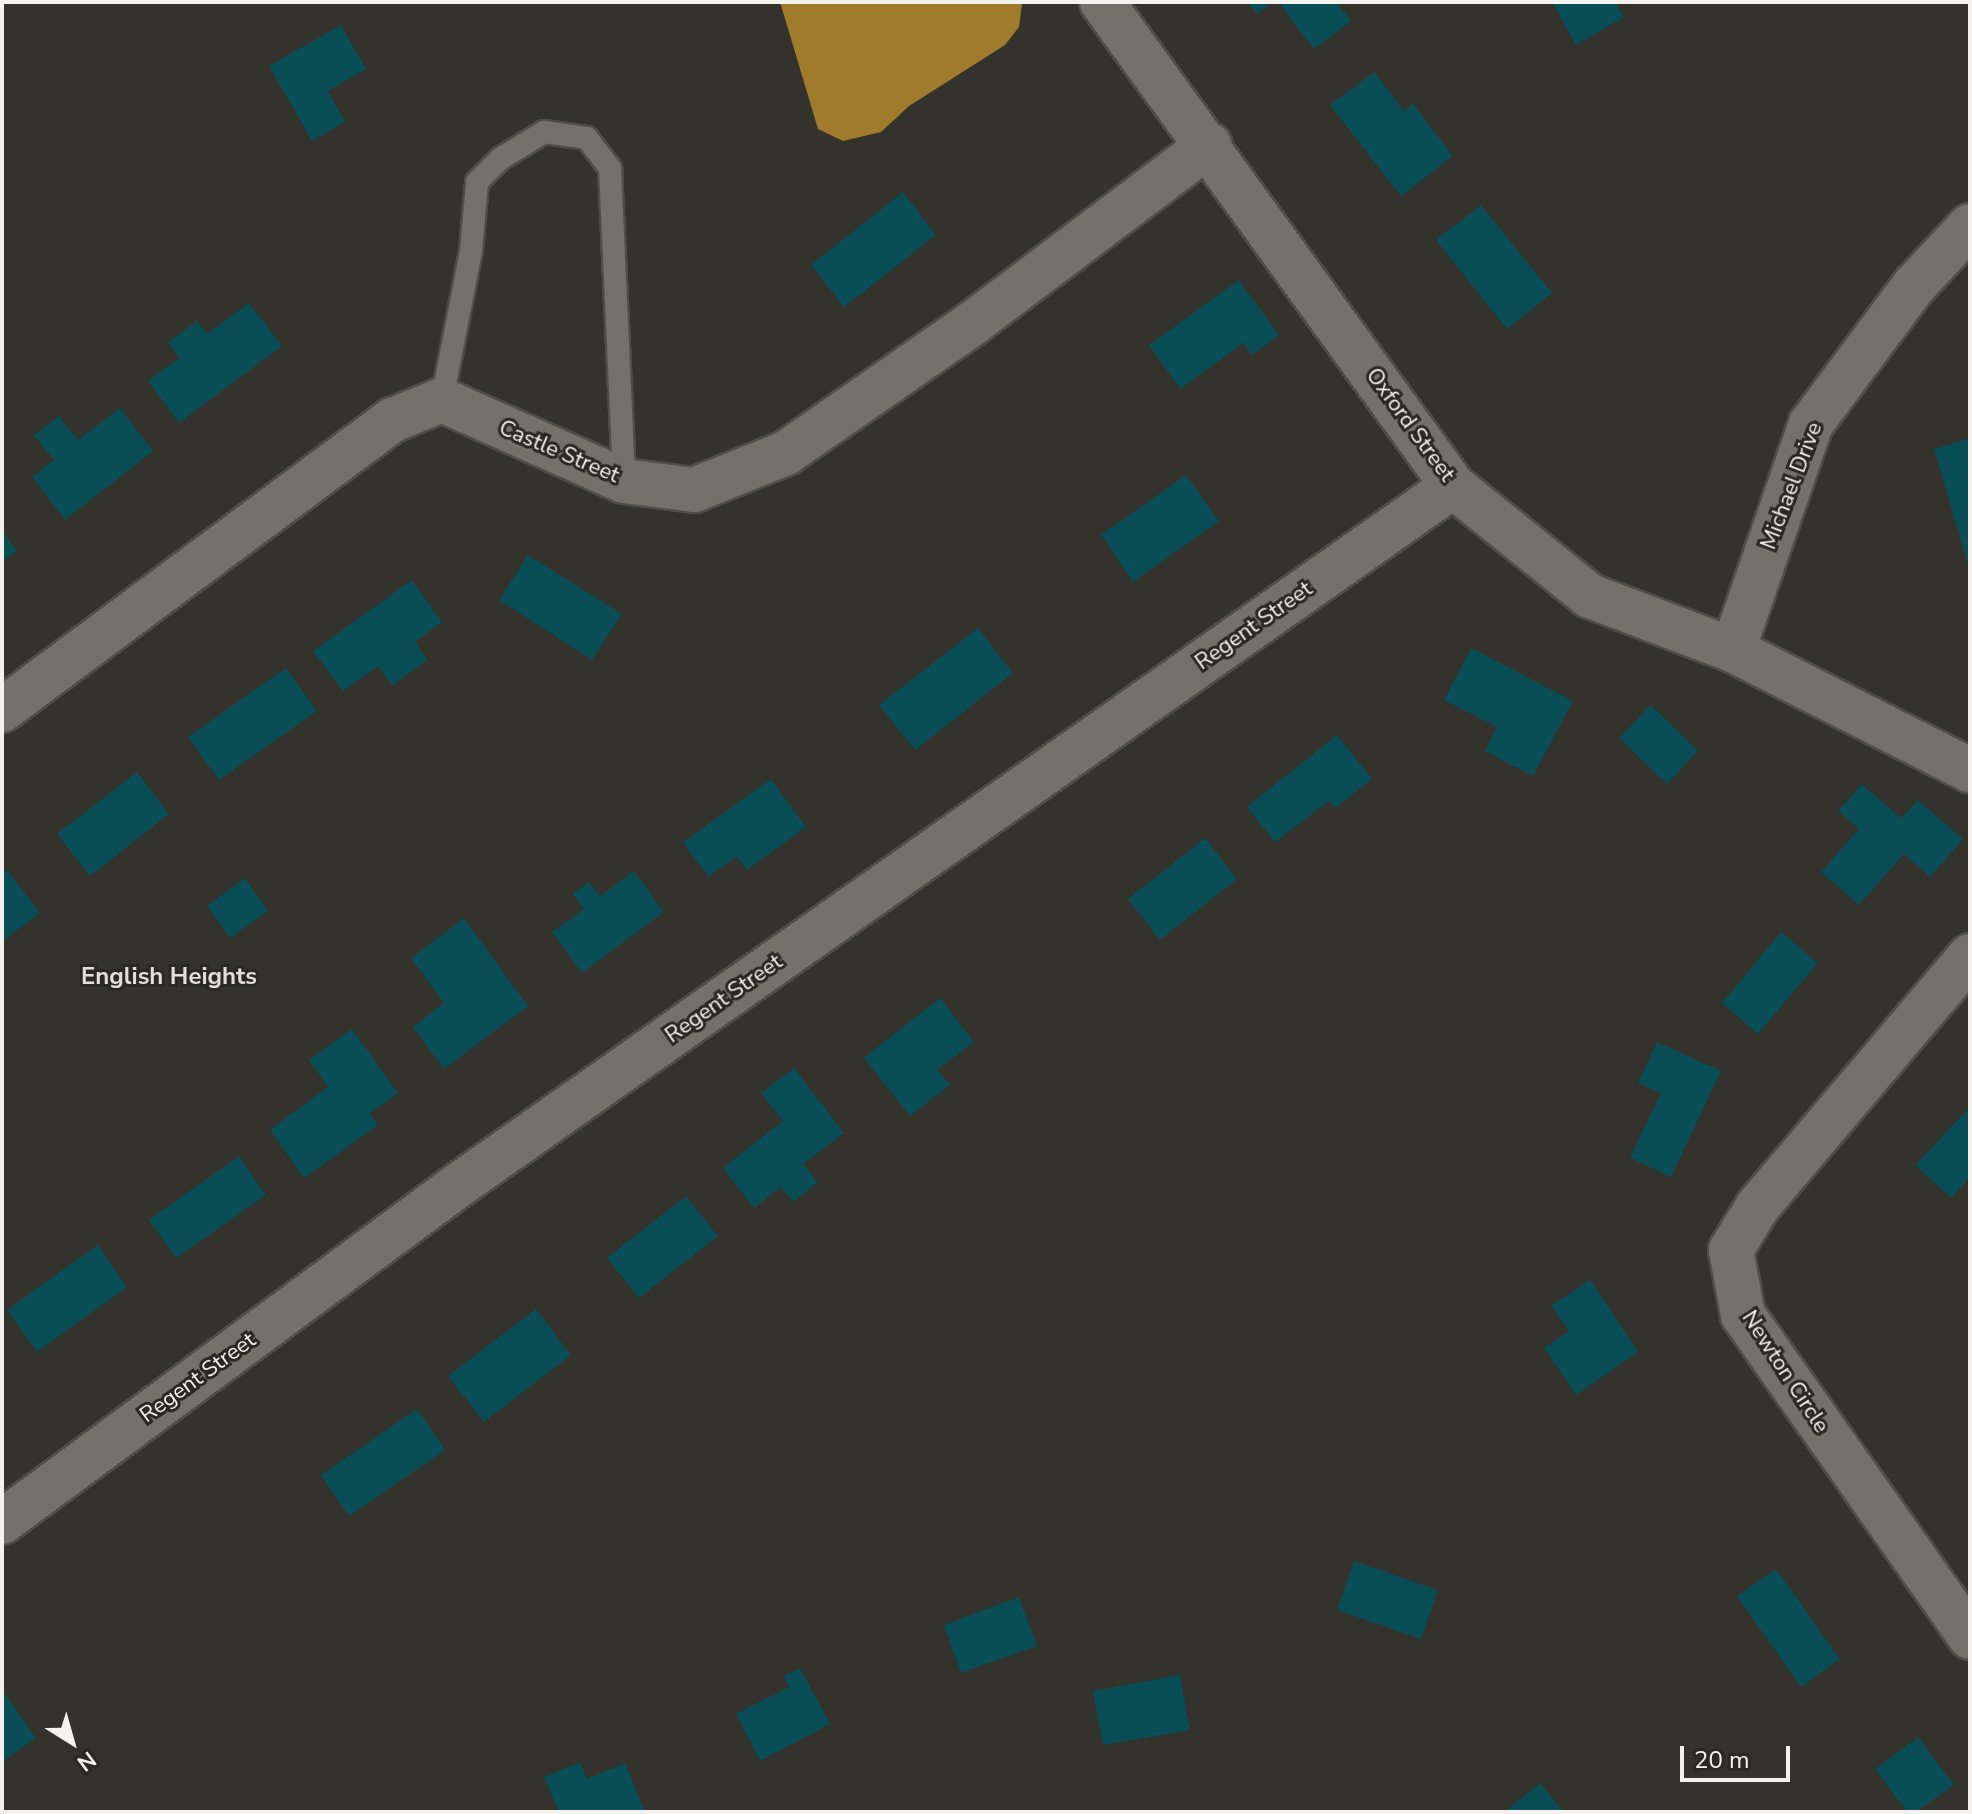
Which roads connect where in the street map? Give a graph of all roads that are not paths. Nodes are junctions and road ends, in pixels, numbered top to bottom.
1 (1102, 2) edge
2 (1209, 145) junction
3 (1970, 226) edge
4 (442, 400) junction
5 (624, 481) junction
6 (1453, 486) junction
7 (1733, 650) junction
8 (2, 710) edge
9 (1970, 770) edge
10 (1970, 956) edge
11 (2, 1522) edge
12 (1970, 1637) edge

1 - 2 street, Oxford Street
2 - 5 street, Castle Street
2 - 6 street, Oxford Street
3 - 7 street, Michael Drive
4 - 5 street, Castle Street
4 - 5 lane
4 - 8 street
6 - 7 street, Oxford Street
6 - 11 street, Regent Street
7 - 9 street, Oxford Street
10 - 12 street, Newton Circle

